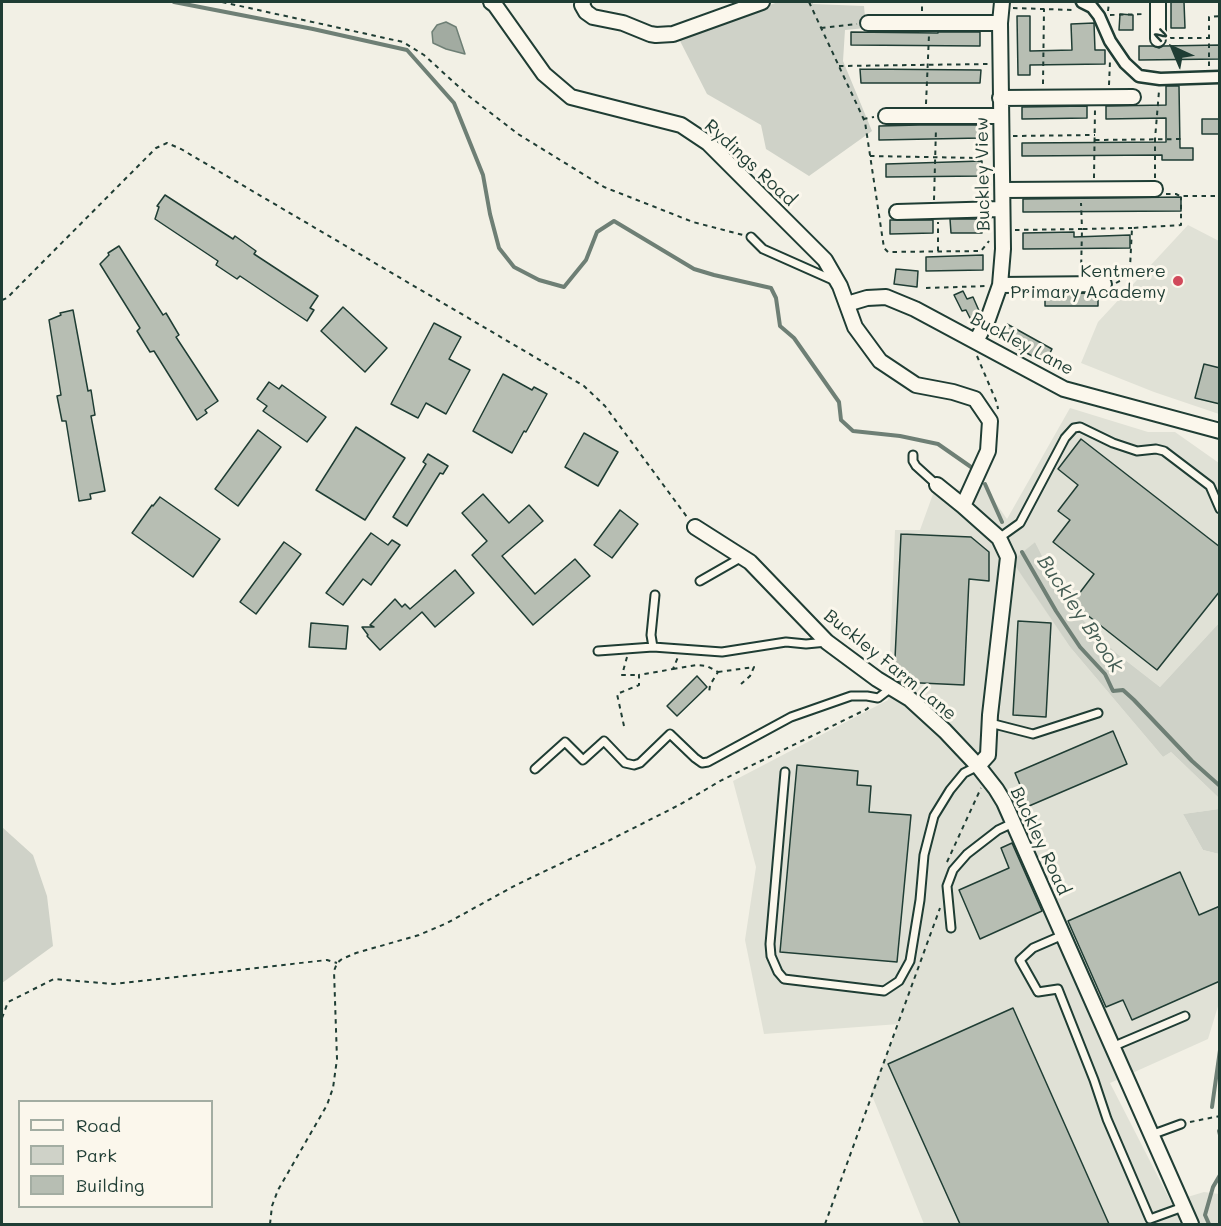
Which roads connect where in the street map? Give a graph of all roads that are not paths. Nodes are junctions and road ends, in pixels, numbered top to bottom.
1 (491, 2) edge
2 (583, 2) edge
3 (762, 2) edge
4 (1082, 2) edge
5 (1001, 5) edge
6 (1158, 8) edge
7 (868, 23) road end
8 (1000, 23) junction
9 (1158, 39) road end
10 (1214, 77) edge
11 (1133, 97) dead end
12 (1000, 98) junction
13 (886, 116) dead end
14 (1000, 116) junction
15 (1003, 189) junction
16 (1155, 189) road end
17 (1001, 209) junction
18 (897, 212) dead end
19 (751, 237) road end
20 (838, 282) junction
21 (1104, 284) road end
22 (1000, 285) junction
23 (847, 304) junction
24 (976, 341) junction
25 (1220, 431) edge
26 (913, 455) dead end
27 (937, 485) joint
28 (963, 506) junction
29 (1220, 509) edge
30 (695, 527) road end
31 (999, 538) junction
32 (742, 557) junction
33 (700, 581) dead end
34 (655, 595) dead end
35 (827, 642) junction
36 (652, 647) junction
37 (598, 651) dead end
38 (891, 688) junction
39 (1098, 713) dead end
40 (990, 723) junction
41 (978, 766) junction
42 (536, 769) dead end
43 (785, 772) dead end
44 (1013, 822) junction
45 (951, 928) dead end
46 (1063, 935) junction
47 (1185, 1016) dead end
48 (1112, 1047) junction
49 (1181, 1124) road end
50 (1151, 1135) junction
51 (1183, 1207) junction
52 (1191, 1224) edge

1 - 20 street, Rydings Road
2 - 3 street
4 - 10 street
5 - 8 street, Buckley View
6 - 9 street
7 - 8 street
8 - 12 street, Buckley View
11 - 12 street
12 - 14 street, Buckley View
13 - 14 street
14 - 15 street, Buckley View
15 - 16 street
15 - 17 street, Buckley View
17 - 18 street
17 - 22 street, Buckley View
19 - 20 lane
20 - 23 street, Rydings Road
21 - 22 street
22 - 24 street, Buckley View
23 - 24 street, Buckley Lane
23 - 28 street, Rydings Road
24 - 25 street, Buckley Lane
26 - 27 lane
27 - 28 street
28 - 31 street
29 - 31 lane
30 - 32 street, Buckley Farm Lane
31 - 40 street
32 - 33 lane
32 - 35 street, Buckley Farm Lane
34 - 36 lane
35 - 36 lane
35 - 38 street, Buckley Farm Lane
36 - 37 lane
38 - 41 street, Buckley Farm Lane
38 - 42 lane
39 - 40 lane
40 - 41 street
41 - 43 lane
41 - 44 street, Buckley Road
44 - 45 lane
44 - 46 street, Buckley Road
46 - 48 street, Buckley Road
46 - 51 lane
47 - 48 lane
48 - 50 street, Buckley Road
49 - 50 lane
50 - 51 street, Buckley Road
51 - 52 street, Buckley Road

